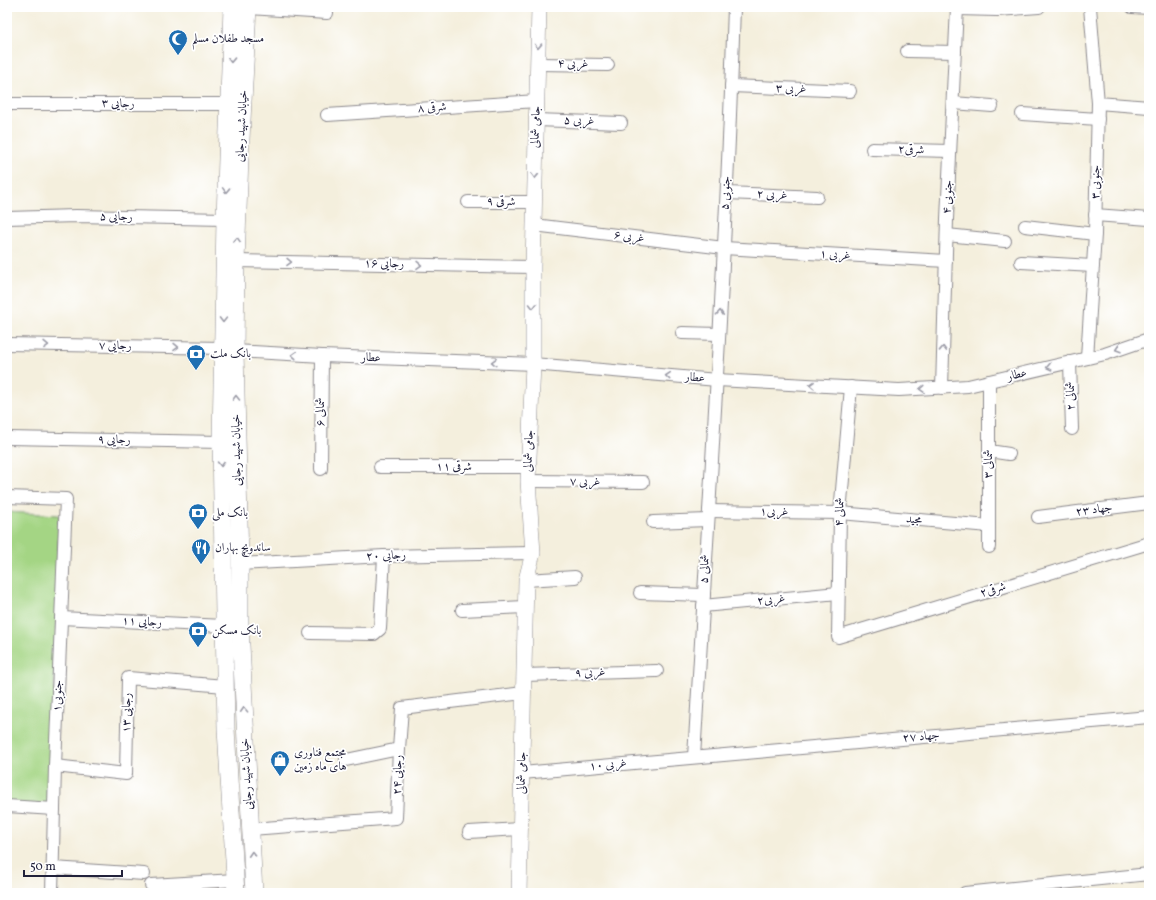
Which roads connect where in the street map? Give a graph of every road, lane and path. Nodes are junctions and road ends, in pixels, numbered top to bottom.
1 (539, 7) edge
2 (734, 7) edge
3 (1039, 7) edge
4 (1090, 7) edge
5 (1132, 7) edge
6 (243, 8) edge
7 (957, 8) edge
8 (997, 8) edge
9 (1149, 8) edge
10 (327, 13) dead end
11 (907, 51) dead end
12 (955, 52) junction
13 (538, 64) junction
14 (608, 65) dead end
15 (731, 86) junction
16 (850, 91) dead end
17 (537, 101) junction
18 (953, 103) junction
19 (1098, 103) junction
20 (7, 104) edge
21 (229, 104) junction
22 (992, 106) dead end
23 (1149, 108) edge
24 (1022, 114) dead end
25 (327, 115) dead end
26 (1098, 119) junction
27 (536, 120) junction
28 (621, 123) dead end
29 (872, 149) dead end
30 (950, 151) junction
31 (234, 158) junction
32 (727, 193) junction
33 (817, 197) dead end
34 (468, 202) dead end
35 (534, 202) junction
36 (1096, 215) junction
37 (7, 218) edge
38 (225, 219) junction
39 (1149, 219) edge
40 (534, 225) junction
41 (1025, 226) dead end
42 (1095, 234) junction
43 (947, 235) junction
44 (1005, 241) dead end
45 (724, 248) junction
46 (236, 261) junction
47 (946, 261) junction
48 (1021, 262) dead end
49 (1093, 266) junction
50 (532, 267) junction
51 (682, 333) dead end
52 (720, 334) junction
53 (1149, 339) edge
54 (7, 344) edge
55 (228, 349) junction
56 (322, 356) junction
57 (1087, 358) junction
58 (1070, 362) junction
59 (533, 364) junction
60 (717, 380) junction
61 (989, 381) junction
62 (851, 387) junction
63 (942, 388) junction
64 (1072, 429) dead end
65 (7, 438) edge
66 (221, 442) junction
67 (989, 452) junction
68 (1009, 454) dead end
69 (380, 467) dead end
70 (321, 468) dead end
71 (528, 474) junction
72 (643, 482) dead end
73 (7, 497) edge
74 (1149, 503) edge
75 (840, 513) junction
76 (709, 516) junction
77 (1038, 517) dead end
78 (653, 522) dead end
79 (989, 526) junction
80 (1149, 544) edge
81 (989, 547) dead end
82 (533, 553) junction
83 (384, 556) junction
84 (240, 564) junction
85 (575, 577) dead end
86 (526, 580) junction
87 (640, 593) dead end
88 (838, 593) junction
89 (703, 601) junction
90 (525, 607) junction
91 (462, 610) dead end
92 (60, 618) junction
93 (224, 626) junction
94 (310, 633) dead end
95 (838, 637) joint
96 (657, 671) dead end
97 (524, 675) junction
98 (225, 686) junction
99 (523, 693) junction
100 (1149, 717) edge
101 (226, 729) junction
102 (245, 730) junction
103 (399, 749) junction
104 (694, 758) junction
105 (346, 760) dead end
106 (55, 766) junction
107 (522, 773) junction
108 (7, 806) edge
109 (54, 809) junction
110 (251, 829) junction
111 (520, 829) junction
112 (469, 832) dead end
113 (53, 868) junction
114 (144, 874) dead end
115 (1149, 874) edge
116 (151, 885) dead end
117 (236, 887) edge
118 (52, 893) edge
119 (254, 893) edge
120 (519, 893) edge
121 (965, 893) edge

1 -> 13 street, جامی شمالی
2 - 15 street, جنوبی ۵
3 - 8 street
4 - 19 street, جنوبی ۳
5 - 9 street
6 - 10 street
6 -> 21 main road, خیابان شهید رجایی
6 - 31 main road, خیابان شهید رجایی
7 - 8 street
7 - 12 street, جنوبی ۴
11 - 12 street
12 - 18 street, جنوبی ۴
13 - 14 street, غربی ۴
13 - 17 street, جامی شمالی
15 - 16 street, غربی ۳
15 - 32 street, جنوبی ۵
17 - 25 street, شرقی ۸
17 - 27 street, جامی شمالی
18 - 22 street
18 - 30 street, جنوبی ۴
19 - 23 street
19 - 26 street, جنوبی ۳
20 - 21 street, رجایی ۳
21 - 31 main road, خیابان شهید رجایی
24 - 26 street
26 - 36 street, جنوبی ۳
27 - 28 street, غربی ۵
27 -> 35 street, جامی شمالی
29 - 30 street, شرقی۲
30 - 43 street, جنوبی ۴
31 -> 38 main road, خیابان شهید رجایی
46 -> 31 main road, خیابان شهید رجایی
32 - 33 street, غربی ۲
32 - 45 street, جنوبی ۵
34 - 35 street, شرقی ۹
35 - 40 street, جامی شمالی
36 - 39 street
36 - 42 street, جنوبی ۳
37 - 38 street, رجایی ۵
38 -> 55 main road, خیابان شهید رجایی
40 - 45 street, غربی ۶
40 - 50 street, جامی شمالی
41 - 42 street
42 - 49 street, جنوبی ۳
43 - 44 street
43 - 47 street, جنوبی ۴
45 - 47 street, غربی ۱
52 -> 45 street, جنوبی ۵
46 -> 50 street, رجایی ۱۶
46 - 55 main road, خیابان شهید رجایی
63 -> 47 street, جنوبی ۴
48 - 49 street
49 - 57 street, جنوبی ۳
50 -> 59 street, جامی شمالی
51 - 52 street
52 - 60 street, جنوبی ۵
53 -> 57 street, عطار
54 -> 55 street, رجایی ۷
56 -> 55 street, عطار
55 - 66 main road, خیابان شهید رجایی
84 -> 55 main road, خیابان شهید رجایی
59 -> 56 street, عطار
56 - 70 street, شمالی ۶
57 - 58 street, عطار
58 -> 61 street, عطار
58 - 64 street, شمالی ۲
60 -> 59 street, عطار
59 - 71 street, جامی شمالی
62 -> 60 street, عطار
60 - 76 street, شمالی ۵
61 - 63 street, عطار
61 - 67 street, شمالی ۳
63 -> 62 street, عطار
62 - 75 street, شمالی ۴
65 - 66 street, رجایی ۹
66 -> 93 main road, خیابان شهید رجایی
67 - 68 street
67 - 79 street, شمالی ۳
69 - 71 street, شرقی ۱۱
71 - 72 street, غربی ۷
71 - 82 street, جامی شمالی
73 - 92 street, جنوبی۱
74 - 77 street, جهاد ۲۳
75 - 76 street, غربی۱
75 - 79 street, مجید
75 - 88 street, شمالی ۴
76 - 78 street, غربی۱
76 - 89 street, شمالی ۵
79 - 81 street, شمالی ۳
80 - 95 street, شرقی۲
82 - 83 street, رجایی ۲۰
82 - 86 street, جامی شمالی
83 - 84 street, رجایی ۲۰
83 - 94 street
102 -> 84 main road, خیابان شهید رجایی
85 - 86 street
86 - 90 street, جامی شمالی
87 - 89 street, غربی۲
88 - 89 street, غربی۲
88 - 95 street, شمالی ۴
89 - 104 street, شمالی ۵
90 - 91 street
90 - 97 street, جامی شمالی
92 - 93 street, رجایی ۱۱
92 - 106 street, جنوبی۱
93 - 98 main road, خیابان شهید رجایی
96 - 97 street, غربی ۹
97 - 99 street, جامی شمالی
98 - 101 main road, خیابان شهید رجایی
98 - 106 street, رجایی ۱۳
99 - 103 street, رجایی ۲۴
99 - 107 street, جامی شمالی
100 - 104 street, جهاد ۲۷
101 - 102 main road
101 - 117 main road, خیابان شهید رجایی
102 - 110 main road, خیابان شهید رجایی
103 - 105 street
103 - 110 street, رجایی ۲۴
104 - 107 street, غربی ۱۰
106 - 109 street, جنوبی۱
107 - 111 street, جامی شمالی
108 - 109 street
109 - 113 street, جنوبی۱
119 -> 110 main road, خیابان شهید رجایی
111 - 112 street
111 - 120 street, جامی شمالی
113 - 114 street
113 - 118 street, جنوبی۱
115 - 121 street
116 - 117 street

